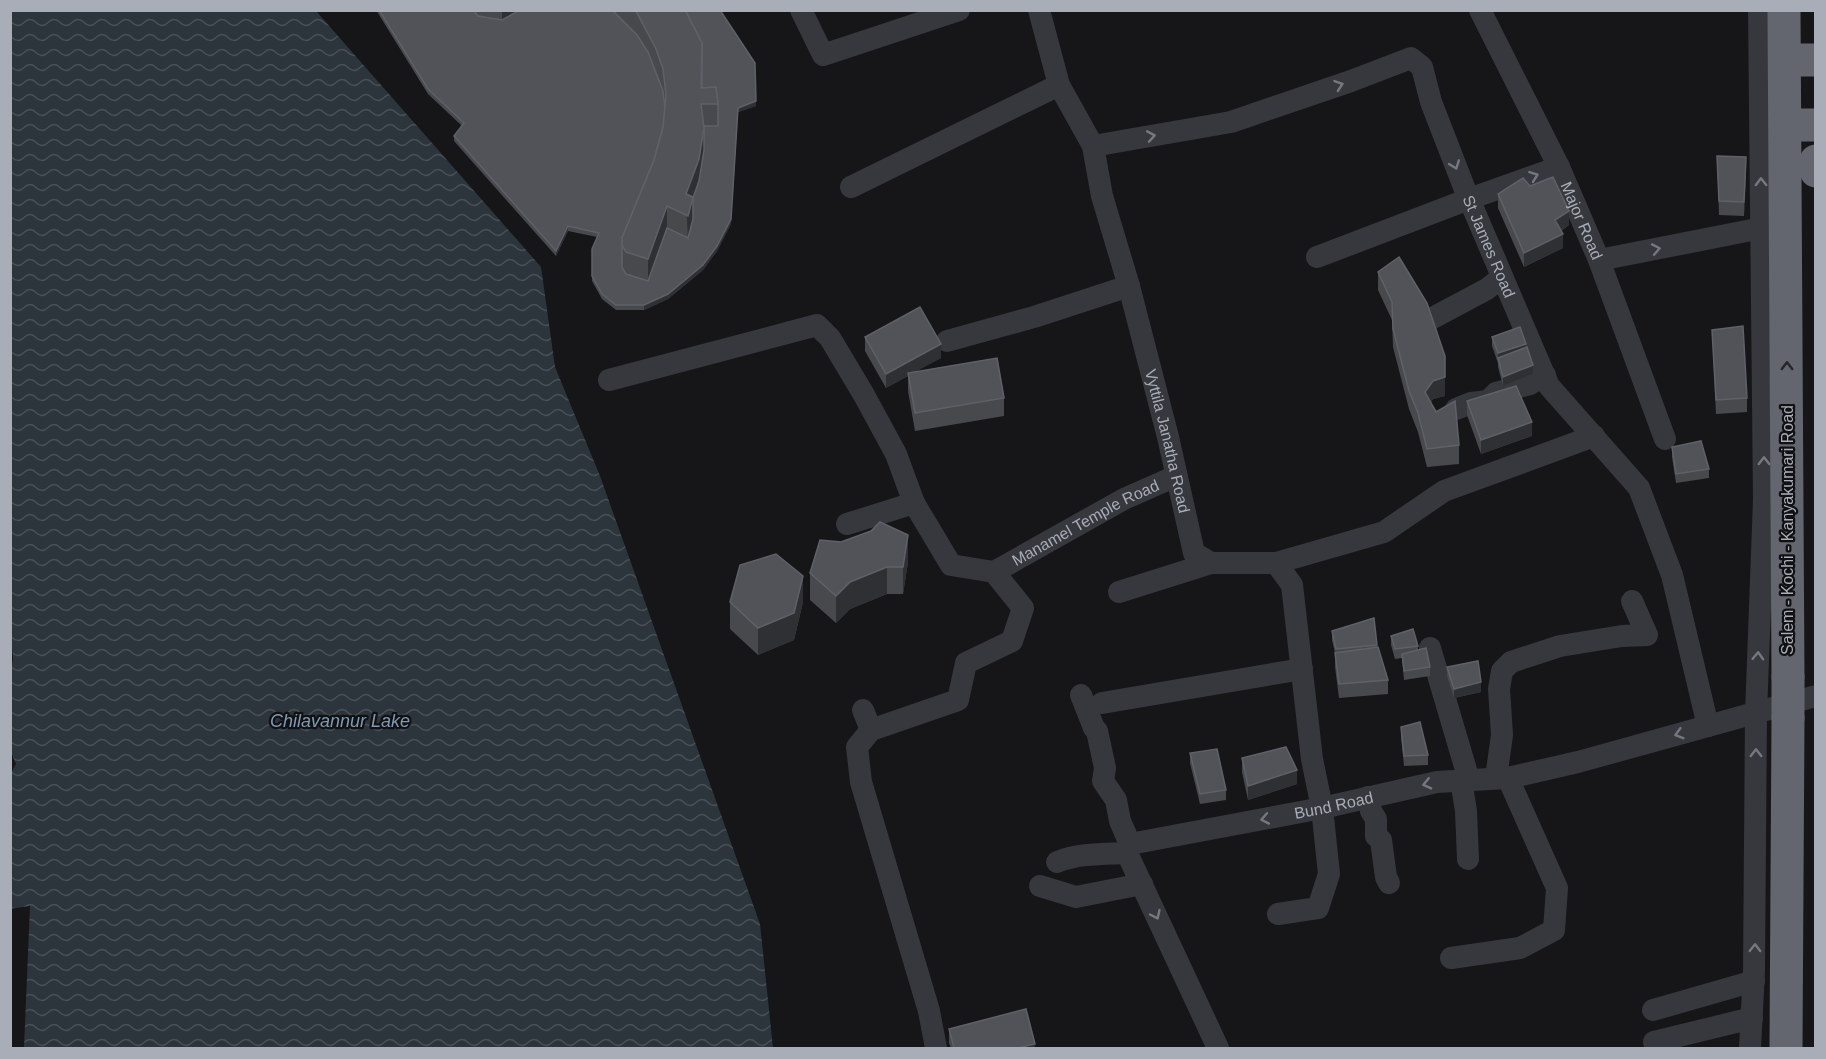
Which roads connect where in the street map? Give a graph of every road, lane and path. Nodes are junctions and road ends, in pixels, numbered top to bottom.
1 (801, 10) edge
2 (959, 10) edge
3 (1039, 10) edge
4 (1759, 10) edge
5 (1784, 10) edge
6 (1482, 11) edge
7 (1800, 60) edge
8 (1059, 84) junction
9 (1800, 125) edge
10 (1094, 146) junction
11 (1815, 160) edge
12 (1559, 167) junction
13 (1815, 171) edge
14 (851, 187) dead end
15 (1469, 199) junction
16 (1762, 228) junction
17 (1317, 257) dead end
18 (1599, 260) junction
19 (1502, 277) junction
20 (1775, 278) junction
21 (1129, 286) junction
22 (1426, 321) edge
23 (947, 340) dead end
24 (1545, 375) junction
25 (609, 380) dead end
26 (1456, 409) edge
27 (1594, 436) junction
28 (1665, 439) dead end
29 (1176, 476) junction
30 (914, 503) junction
31 (847, 524) dead end
32 (1211, 563) junction
33 (1276, 564) junction
34 (994, 572) junction
35 (1119, 592) dead end
36 (1632, 601) dead end
37 (1430, 648) dead end
38 (1302, 669) junction
39 (1815, 696) edge
40 (1756, 714) junction
41 (1708, 726) junction
42 (1502, 778) junction
43 (1465, 780) junction
44 (1368, 797) junction
45 (1322, 808) junction
46 (1128, 848) junction
47 (1468, 859) dead end
48 (1057, 861) dead end
49 (1389, 883) dead end
50 (1142, 884) junction
51 (1040, 886) dead end
52 (1278, 914) dead end
53 (1451, 958) dead end
54 (1754, 981) junction
55 (1653, 1010) dead end
56 (1752, 1018) junction
57 (1654, 1042) dead end
58 (936, 1048) edge
59 (1218, 1048) edge
60 (1750, 1048) edge
61 (1786, 1048) edge

1 - 2 street
3 - 8 street, Vyttila Janatha Road
16 -> 4 street
5 - 7 highway, Salem - Kochi - Kanyakumari Road
6 - 12 street, Major Road
7 - 9 highway, Salem - Kochi - Kanyakumari Road
8 - 10 street, Vyttila Janatha Road
8 - 14 street
9 - 20 highway, Salem - Kochi - Kanyakumari Road
10 -> 15 street, St James Road
10 - 21 street, Vyttila Janatha Road
11 - 13 highway
15 -> 12 street
12 - 18 street, Major Road
15 - 17 street
15 - 19 street, St James Road
18 -> 16 street
16 - 20 street
18 - 28 street, Major Road
19 - 22 street
19 - 24 street, St James Road
40 -> 20 street
61 -> 20 highway, Salem - Kochi - Kanyakumari Road, bridge
21 - 23 street
21 - 29 street, Vyttila Janatha Road
24 - 26 street
24 - 27 street, St James Road
25 - 30 street
27 - 33 street
27 - 41 street, St James Road
29 - 32 street, Vyttila Janatha Road
29 - 34 street, Manamel Temple Road
30 - 31 street
30 - 34 street
32 - 33 street
32 - 35 street
33 - 38 street
34 - 58 street
36 - 42 street
37 - 43 street
38 - 45 street
38 - 46 street
39 - 40 street, Bund Road
40 - 41 street, Bund Road
54 -> 40 street
41 -> 42 street, Bund Road
42 - 43 street, Bund Road
42 - 53 street
43 -> 44 street, Bund Road
43 - 47 street
44 - 45 street, Bund Road
44 - 49 street
45 -> 46 street, Bund Road
45 - 52 street
46 - 48 street, Bund Road
46 - 50 street
50 - 51 street
50 -> 59 street
54 - 55 street
54 - 56 street
56 - 57 street
56 - 60 street

